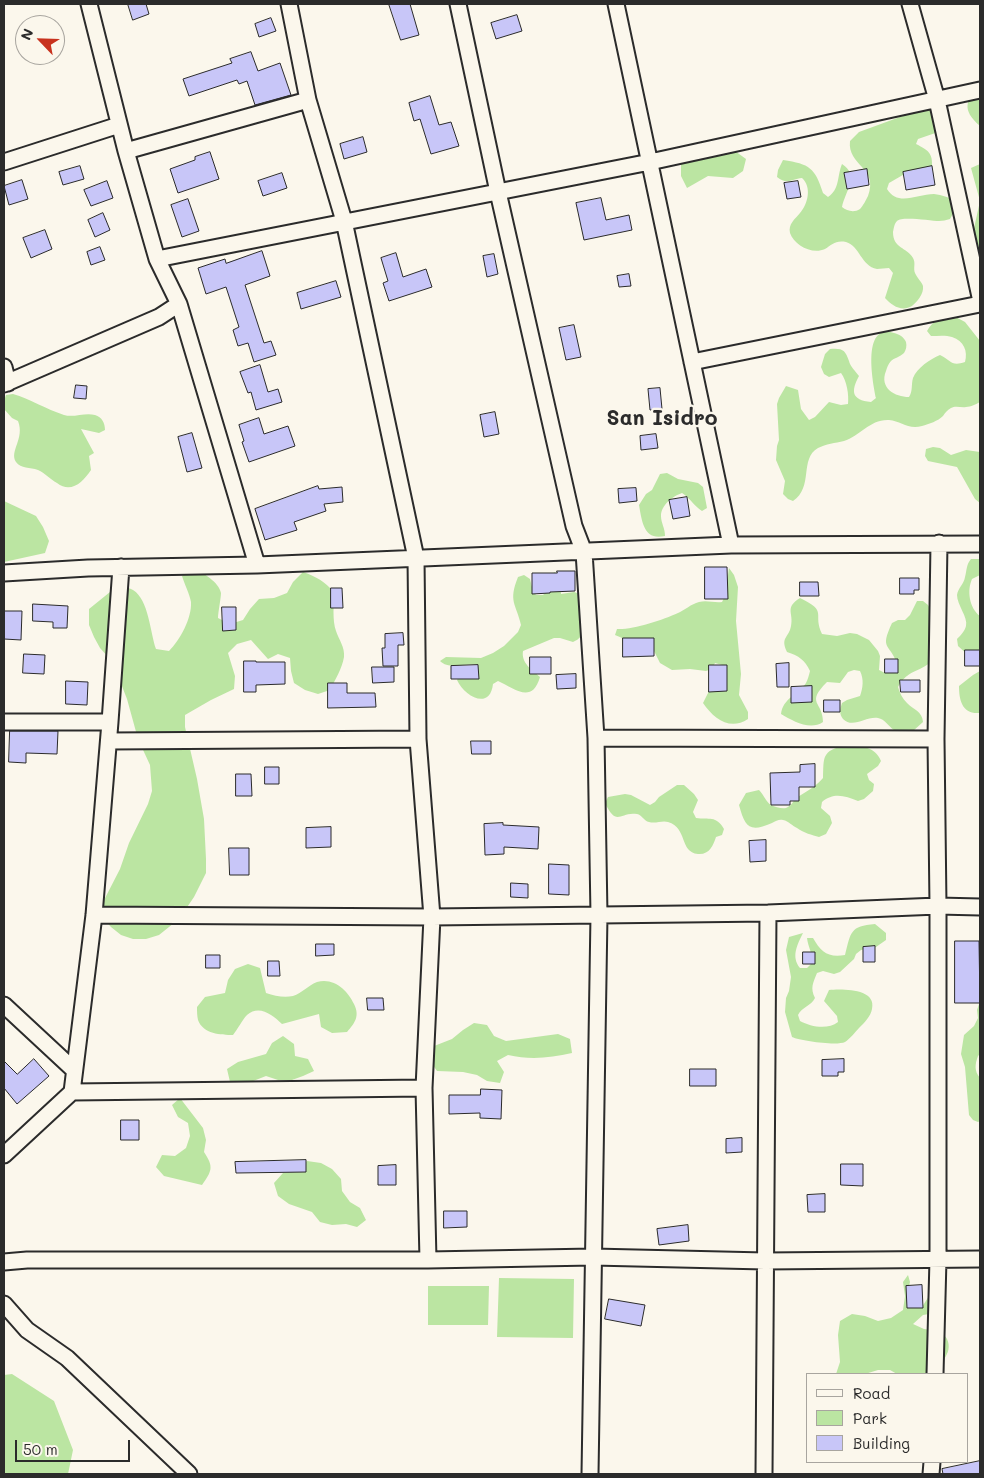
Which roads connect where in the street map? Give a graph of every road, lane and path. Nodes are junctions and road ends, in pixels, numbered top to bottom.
1 (89, 4) edge
2 (290, 4) edge
3 (458, 4) edge
4 (616, 4) edge
5 (910, 4) edge
6 (980, 90) edge
7 (308, 100) junction
8 (937, 100) junction
9 (119, 125) junction
10 (126, 151) junction
11 (4, 162) edge
12 (650, 162) junction
13 (498, 192) junction
14 (344, 221) junction
15 (157, 259) junction
16 (980, 297) edge
17 (179, 304) junction
18 (980, 304) edge
19 (692, 362) junction
20 (4, 366) edge
21 (6, 384) edge
22 (939, 543) junction
23 (980, 544) edge
24 (731, 545) junction
25 (584, 552) junction
26 (416, 558) junction
27 (257, 565) junction
28 (121, 567) junction
29 (4, 573) edge
30 (4, 722) edge
31 (110, 722) junction
32 (596, 738) junction
33 (418, 739) junction
34 (936, 739) junction
35 (108, 741) junction
36 (938, 906) junction
37 (980, 906) edge
38 (768, 913) junction
39 (94, 915) junction
40 (599, 915) junction
41 (432, 917) junction
42 (4, 1005) edge
43 (74, 1070) junction
44 (424, 1088) junction
45 (72, 1092) junction
46 (4, 1155) edge
47 (593, 1257) junction
48 (938, 1259) junction
49 (980, 1259) edge
50 (428, 1260) junction
51 (764, 1261) junction
52 (4, 1262) edge
53 (4, 1304) edge
54 (935, 1373) edge
55 (189, 1474) edge
56 (590, 1474) edge
57 (764, 1474) edge

1 - 9 street
2 - 7 street
3 - 13 street
4 - 12 street
5 - 8 street
6 - 8 street
7 - 10 street
7 - 14 street
8 - 12 street
8 - 16 street
9 - 10 street
9 - 11 street
10 - 15 street
12 - 13 street
12 - 19 street
13 - 14 street
13 - 25 street
14 - 15 street
14 - 26 street
15 - 17 street
17 - 21 street
17 - 27 street
18 - 19 street
19 - 24 street
20 - 21 street
22 - 23 street
22 - 24 street
22 - 34 street
24 - 25 street
25 - 26 street
25 - 32 street
26 - 27 street
26 - 33 street
27 - 28 street
28 - 29 street
28 - 31 street
30 - 31 street
31 - 35 street
32 - 34 street
32 - 40 street
33 - 35 street
33 - 41 street
34 - 36 street
35 - 39 street
36 - 37 street
36 - 38 street
36 - 48 street
38 - 40 street
38 - 51 street
39 - 41 street
39 - 43 street
40 - 41 street
40 - 47 street
41 - 44 street
42 - 43 street
43 - 45 street
44 - 45 street
44 - 50 street
45 - 46 street
47 - 50 street
47 - 51 street
47 - 56 street
48 - 49 street
48 - 51 street
48 - 54 street
50 - 52 street
51 - 57 street
53 - 55 street

